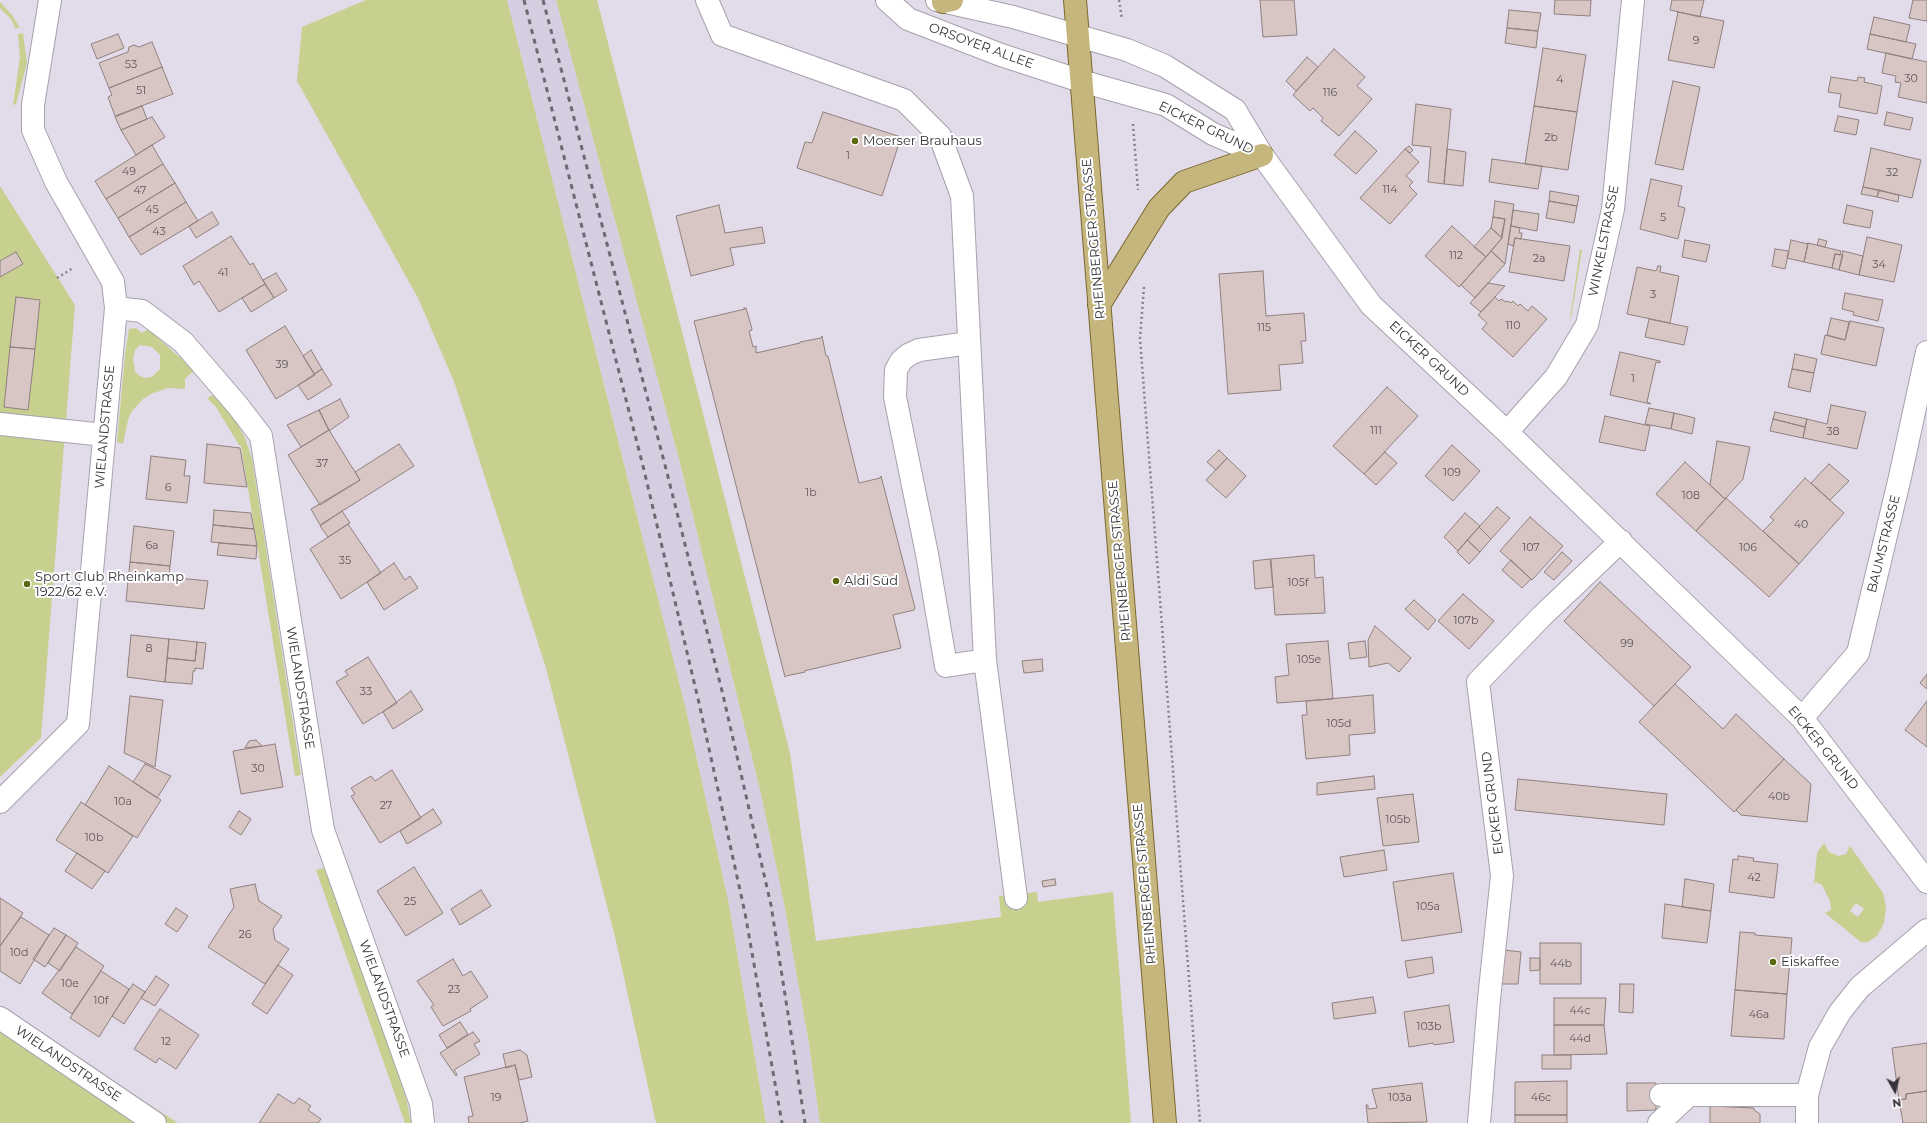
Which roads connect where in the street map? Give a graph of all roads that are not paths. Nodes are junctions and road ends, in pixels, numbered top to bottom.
1 (50, 0) edge
2 (706, 0) edge
3 (887, 0) edge
4 (1075, 0) edge
5 (1633, 0) edge
6 (944, 1) edge
7 (1077, 36) junction
8 (1081, 81) junction
9 (1262, 155) junction
10 (1099, 305) junction
11 (116, 308) junction
12 (969, 343) junction
13 (1927, 352) edge
14 (0, 424) edge
15 (1507, 432) junction
16 (104, 435) junction
17 (1621, 541) junction
18 (985, 660) junction
19 (1802, 718) junction
20 (0, 802) edge
21 (1927, 882) edge
22 (1016, 898) dead end
23 (1927, 930) edge
24 (0, 1018) edge
25 (1661, 1095) dead end
26 (1689, 1095) junction
27 (1807, 1095) junction
28 (155, 1123) edge
29 (423, 1123) edge
30 (1164, 1123) edge
31 (1479, 1123) edge
32 (1659, 1123) edge
33 (1806, 1123) edge

1 - 11 street, WIELANDSTRASSE
2 - 12 street
3 - 8 street, ORSOYER ALLEE
4 - 7 main road, RHEINBERGER STRASSE
5 - 15 street, WINKELSTRASSE
6 - 7 street
7 - 8 main road, RHEINBERGER STRASSE
7 - 9 street, EICKER GRUND
8 - 9 street, EICKER GRUND
8 - 10 main road, RHEINBERGER STRASSE
9 - 10 main road
9 - 15 street, EICKER GRUND
10 - 30 main road, RHEINBERGER STRASSE
11 - 16 street, WIELANDSTRASSE
11 - 29 street, WIELANDSTRASSE
12 - 18 street
12 - 18 street
13 - 19 street, BAUMSTRASSE
14 - 16 street
15 - 17 street, EICKER GRUND
16 - 20 street, WIELANDSTRASSE
17 - 19 street, EICKER GRUND
17 - 31 street, EICKER GRUND
18 - 22 street
19 - 21 street, EICKER GRUND
23 - 27 street
24 - 28 street, WIELANDSTRASSE
25 - 26 street
26 - 27 street
26 - 32 street
27 - 33 street

